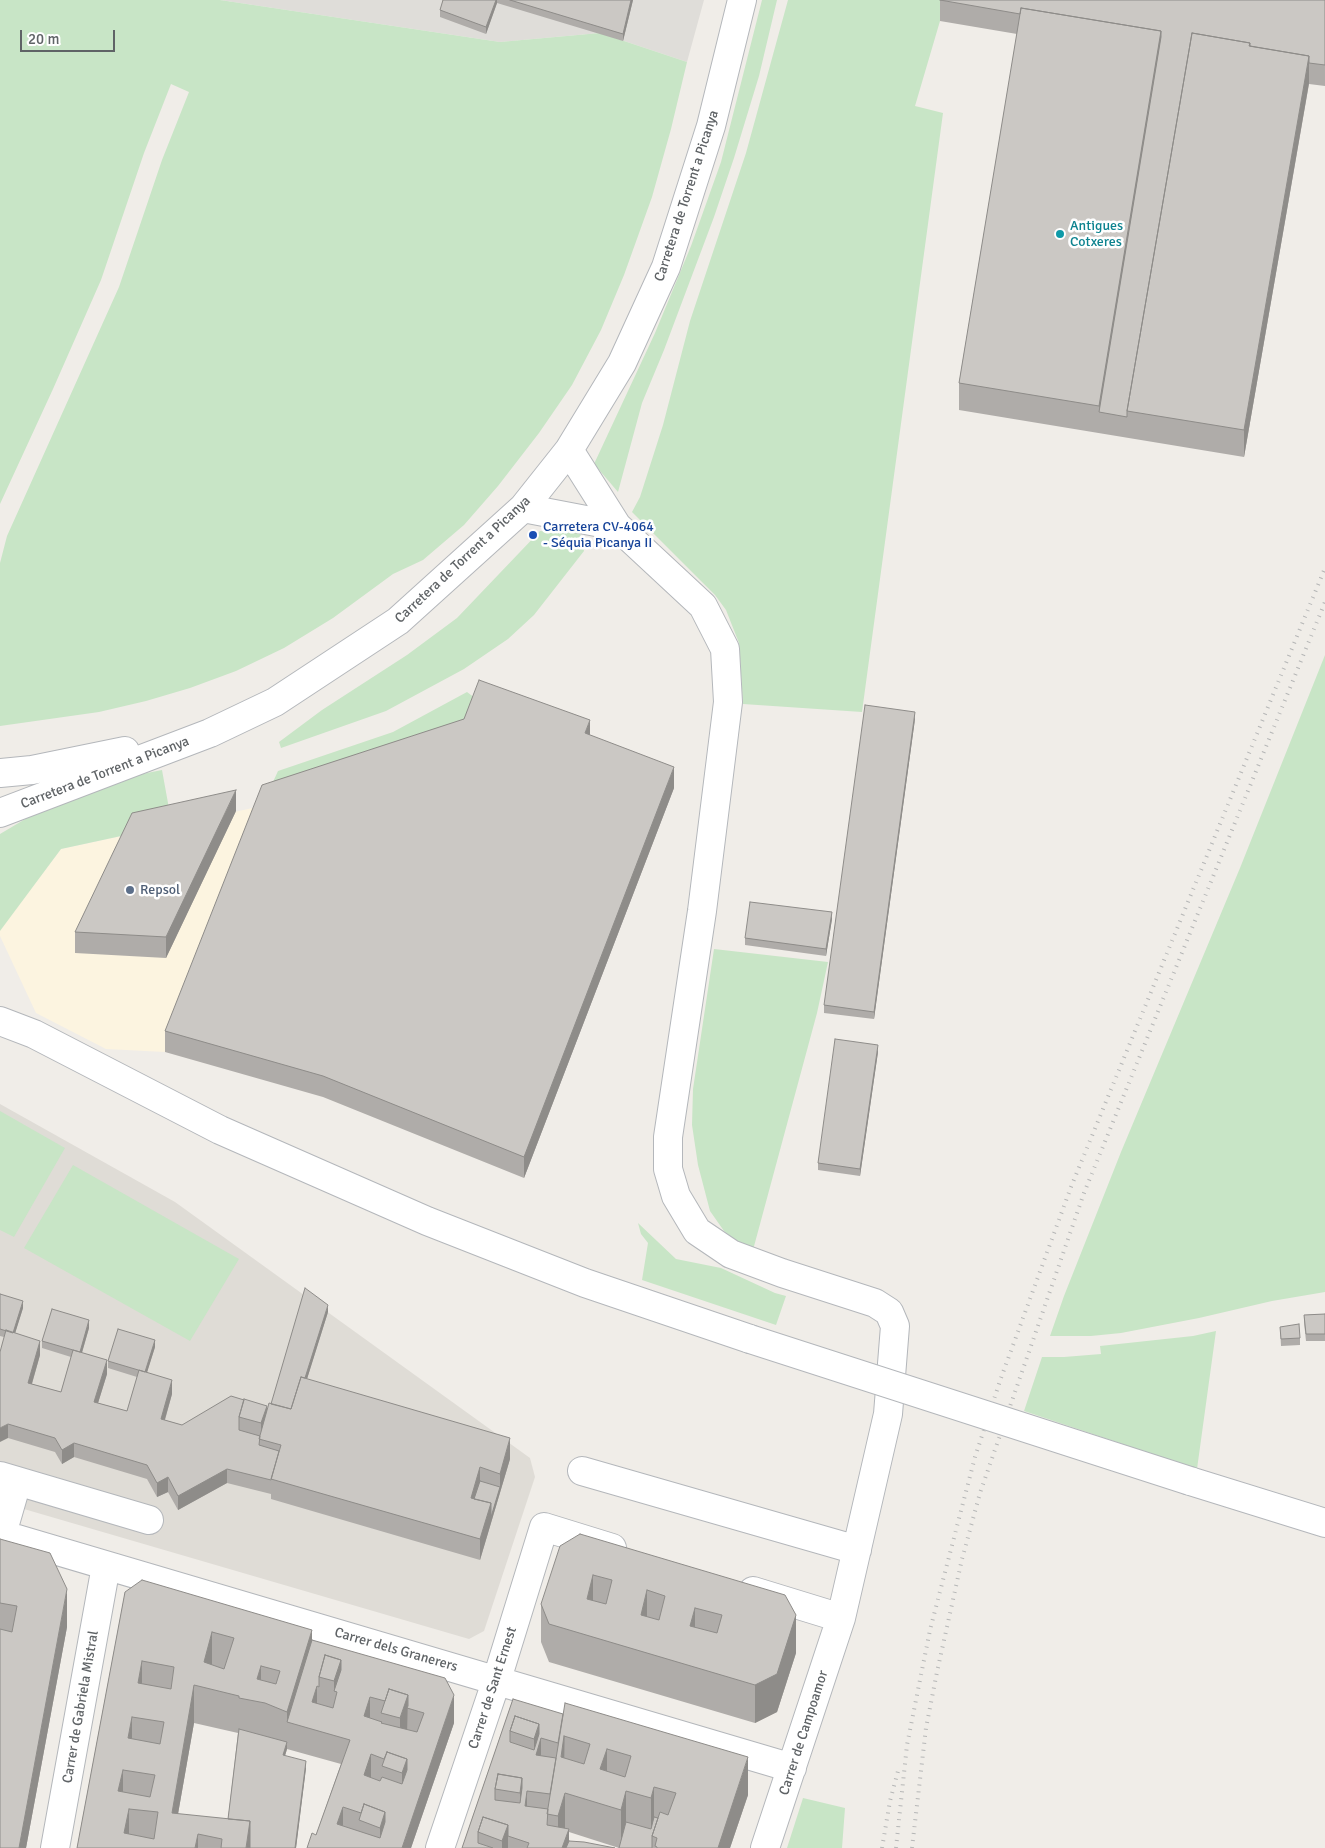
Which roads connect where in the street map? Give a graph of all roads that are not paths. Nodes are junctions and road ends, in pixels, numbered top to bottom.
1 (742, 0) edge
2 (570, 450) junction
3 (523, 508) junction
4 (616, 526) junction
5 (210, 733) junction
6 (0, 773) edge
7 (0, 813) edge
8 (0, 1006) edge
9 (0, 1021) edge
10 (34, 1034) junction
11 (582, 1471) dead end
12 (8, 1479) edge
13 (149, 1520) dead end
14 (1325, 1524) edge
15 (1, 1534) edge
16 (857, 1550) junction
17 (637, 1555) edge
18 (106, 1566) junction
19 (730, 1584) edge
20 (841, 1618) junction
21 (497, 1680) junction
22 (792, 1768) junction
23 (55, 1848) edge
24 (440, 1848) edge
25 (765, 1848) edge

1 - 2 street, Carretera de Torrent a Picanya
2 - 3 street, Carretera de Torrent a Picanya
2 - 4 street, Carrer de Campoamor
3 - 4 street
3 - 5 street, Carretera de Torrent a Picanya
4 - 16 street, Carrer de Campoamor
5 - 6 street, Carretera de Torrent a Picanya
5 - 7 street, Carretera de Torrent a Picanya
8 - 10 street
9 - 10 street
10 - 14 street, bridge
11 - 16 street
12 - 13 street
12 - 15 street
15 - 18 street, Carrer dels Granerers
16 - 20 street, Carrer de Campoamor
17 - 21 street, Carrer de Sant Ernest
18 - 21 street, Carrer dels Granerers
18 - 23 street, Carrer de Gabriela Mistral
19 - 20 street
20 - 22 street, Carrer de Campoamor
21 - 22 street, Carrer dels Granerers
21 - 24 street, Carrer de Sant Ernest
22 - 25 street, Carrer de Campoamor

